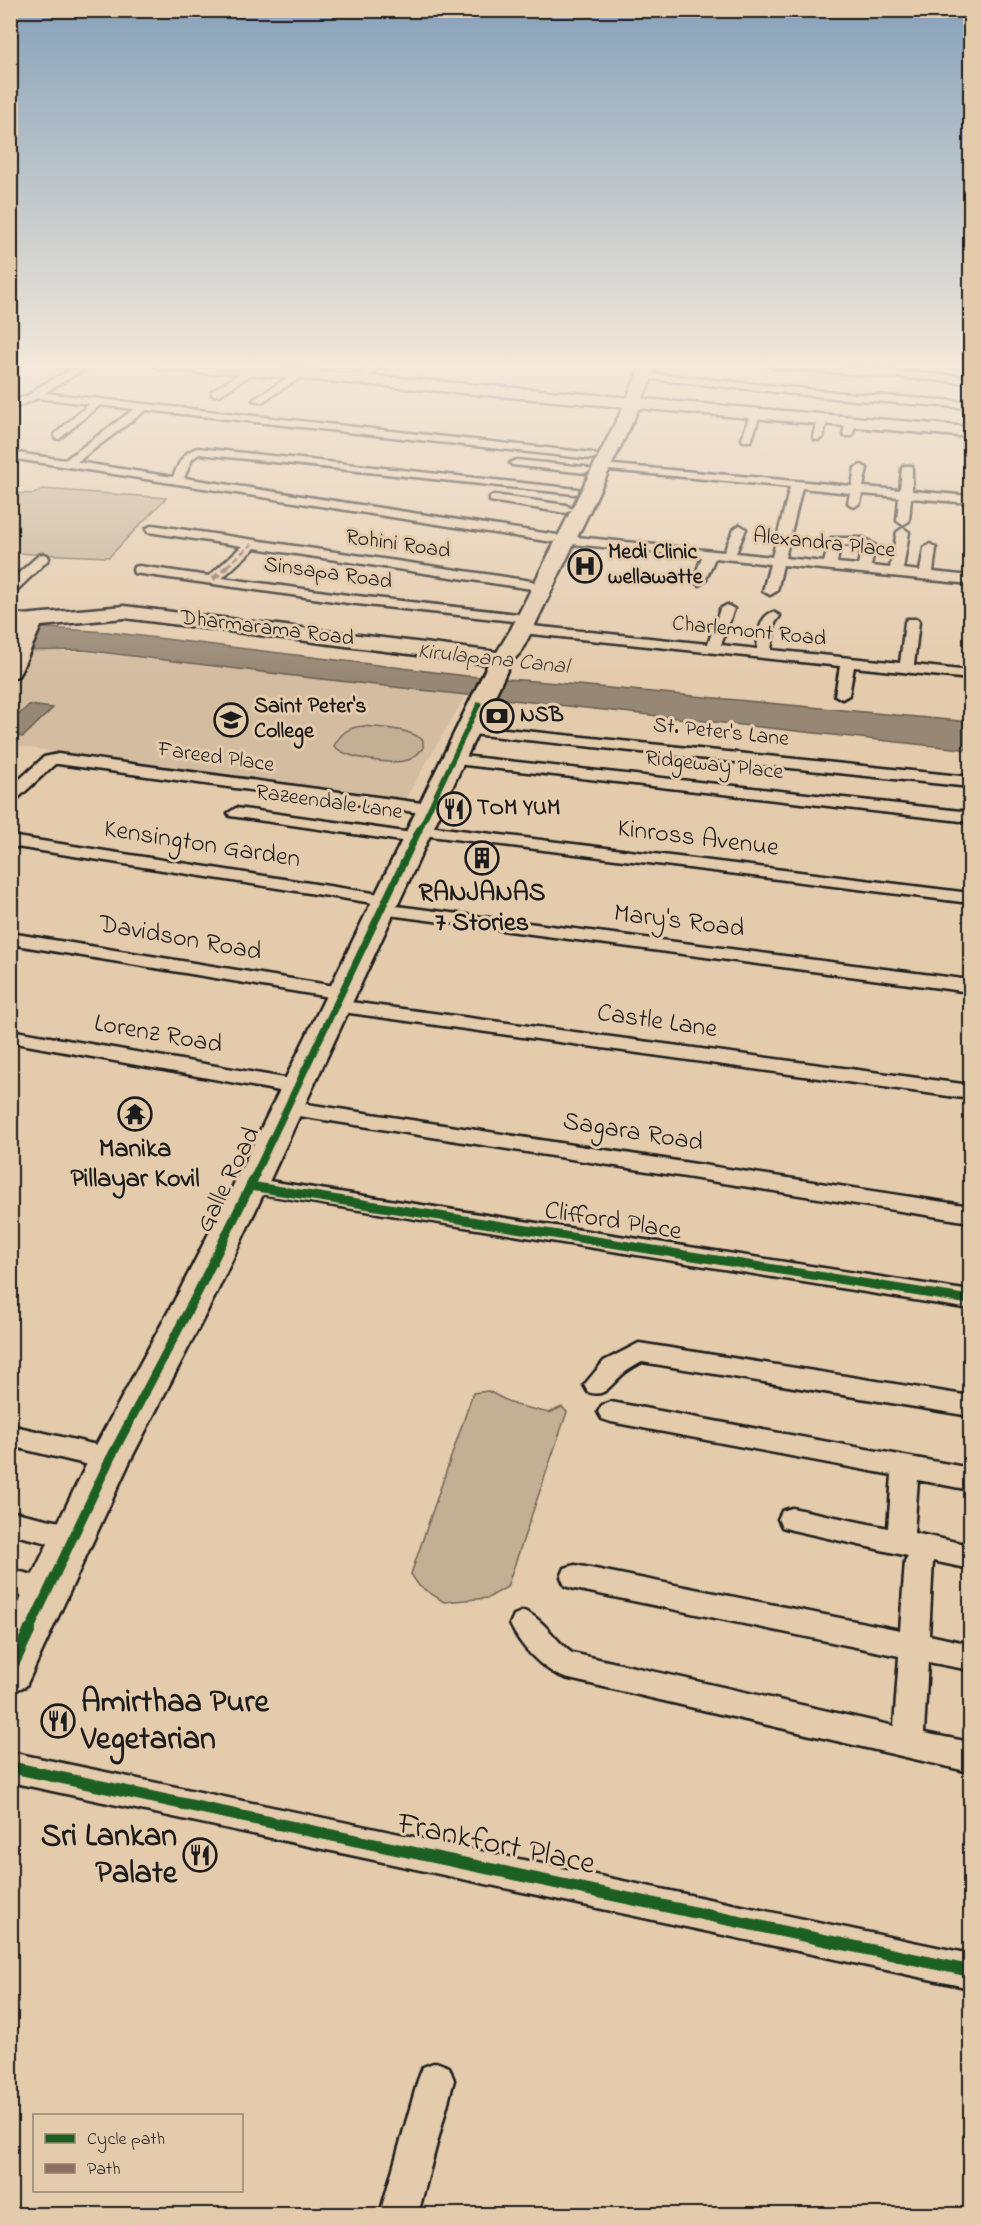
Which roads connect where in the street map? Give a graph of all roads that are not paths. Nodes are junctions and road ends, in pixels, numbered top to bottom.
1 (861, 468) dead end
2 (908, 468) dead end
3 (179, 469) edge
4 (182, 469) joint
5 (295, 469) edge
6 (591, 469) edge
7 (591, 469) edge
8 (634, 469) edge
9 (374, 477) dead end
10 (797, 484) junction
11 (857, 490) junction
12 (906, 494) junction
13 (494, 499) dead end
14 (970, 500) edge
15 (854, 503) dead end
16 (516, 508) dead end
17 (564, 518) junction
18 (152, 529) dead end
19 (740, 529) dead end
20 (252, 544) junction
21 (930, 548) dead end
22 (710, 554) junction
23 (729, 556) junction
24 (44, 558) dead end
25 (777, 560) junction
26 (830, 566) junction
27 (864, 569) junction
28 (139, 570) dead end
29 (896, 572) junction
30 (542, 573) junction
31 (926, 575) junction
32 (213, 579) junction
33 (970, 580) edge
34 (699, 581) dead end
35 (10, 590) edge
36 (770, 591) dead end
37 (727, 609) dead end
38 (773, 616) dead end
39 (912, 622) dead end
40 (24, 623) edge
41 (518, 623) junction
42 (713, 649) junction
43 (763, 654) junction
44 (848, 663) junction
45 (13, 664) edge
46 (499, 664) junction
47 (906, 669) junction
48 (970, 675) edge
49 (842, 695) dead end
50 (466, 731) junction
51 (970, 782) edge
52 (10, 797) edge
53 (236, 813) dead end
54 (970, 817) edge
55 (421, 826) junction
56 (10, 842) edge
57 (970, 898) edge
58 (383, 905) junction
59 (10, 938) edge
60 (970, 986) edge
61 (338, 999) junction
62 (10, 1036) edge
63 (970, 1092) edge
64 (291, 1098) junction
65 (250, 1186) junction
66 (970, 1214) edge
67 (970, 1300) edge
68 (597, 1385) dead end
69 (970, 1406) edge
70 (611, 1412) dead end
71 (10, 1435) edge
72 (110, 1459) junction
73 (906, 1468) junction
74 (970, 1479) edge
75 (792, 1519) dead end
76 (10, 1522) edge
77 (74, 1537) junction
78 (910, 1552) junction
79 (970, 1557) edge
80 (575, 1577) dead end
81 (10, 1581) edge
82 (49, 1591) junction
83 (524, 1624) dead end
84 (914, 1644) junction
85 (970, 1657) edge
86 (10, 1671) edge
87 (908, 1744) junction
88 (970, 1757) edge
89 (10, 1767) edge
90 (970, 1971) edge
91 (436, 2080) dead end
92 (399, 2214) edge

1 - 11 street
2 - 12 street
3 - 4 street
4 - 17 street
5 - 17 street
6 - 17 main road, Galle Road
7 - 17 main road, Galle Road
8 - 10 street
9 - 17 street
10 - 11 street
10 - 25 street
11 - 12 street
11 - 15 street
12 - 14 street
12 - 29 street
13 - 17 street
16 - 17 street
17 - 22 street, Alexandra Place
17 - 30 main road, Galle Road
18 - 20 street, Rohini Road
19 - 23 street
20 - 30 street, Rohini Road
20 - 32 street
21 - 31 street
22 - 23 street, Alexandra Place
22 - 34 street
23 - 25 street, Alexandra Place
24 - 35 street
25 - 26 street, Alexandra Place
25 - 36 street
26 - 27 street, Alexandra Place
26 - 27 street
27 - 29 street, Alexandra Place
28 - 32 street, Sinsapa Road
29 - 31 street, Alexandra Place
30 - 41 main road, Galle Road
30 - 41 main road, Galle Road
31 - 33 street, Alexandra Place
32 - 41 street, Sinsapa Road
37 - 42 street
38 - 43 street
39 - 47 street
40 - 45 main road
40 - 46 main road, Dharmarama Road
41 - 42 street, Charlemont Road
41 - 46 main road, Galle Road
42 - 43 street, Charlemont Road
43 - 44 street, Charlemont Road
44 - 47 street, Charlemont Road
44 - 49 street
46 - 50 main road, Galle Road
47 - 48 street, Charlemont Road
50 - 51 street, St. Peter's Lane
50 - 54 street, Ridgeway Place
50 - 55 main road, Galle Road
52 - 55 street, Fareed Place
53 - 55 street, Razeendale Lane
55 - 57 street, Kinross Avenue
55 - 58 main road, Galle Road
56 - 58 street, Kensington Garden
58 - 60 street, Mary's Road
58 - 61 main road, Galle Road
59 - 61 street, Davidson Road
61 - 63 street, Castle Lane
61 - 64 main road, Galle Road
62 - 64 street, Lorenz Road
64 - 65 main road, Galle Road
64 - 66 street, Sagara Road
65 - 67 street, Clifford Place
65 - 72 main road, Galle Road
68 - 69 street
70 - 73 street
71 - 72 street
72 - 77 main road, Galle Road
73 - 74 street
73 - 78 street
75 - 78 street
76 - 77 street
77 - 82 main road, Galle Road
78 - 79 street
78 - 84 street
80 - 84 street
81 - 82 street
82 - 86 main road, Galle Road
83 - 87 street
84 - 85 street
84 - 87 street
87 - 88 street
89 - 90 street, Frankfort Place
91 - 92 street

